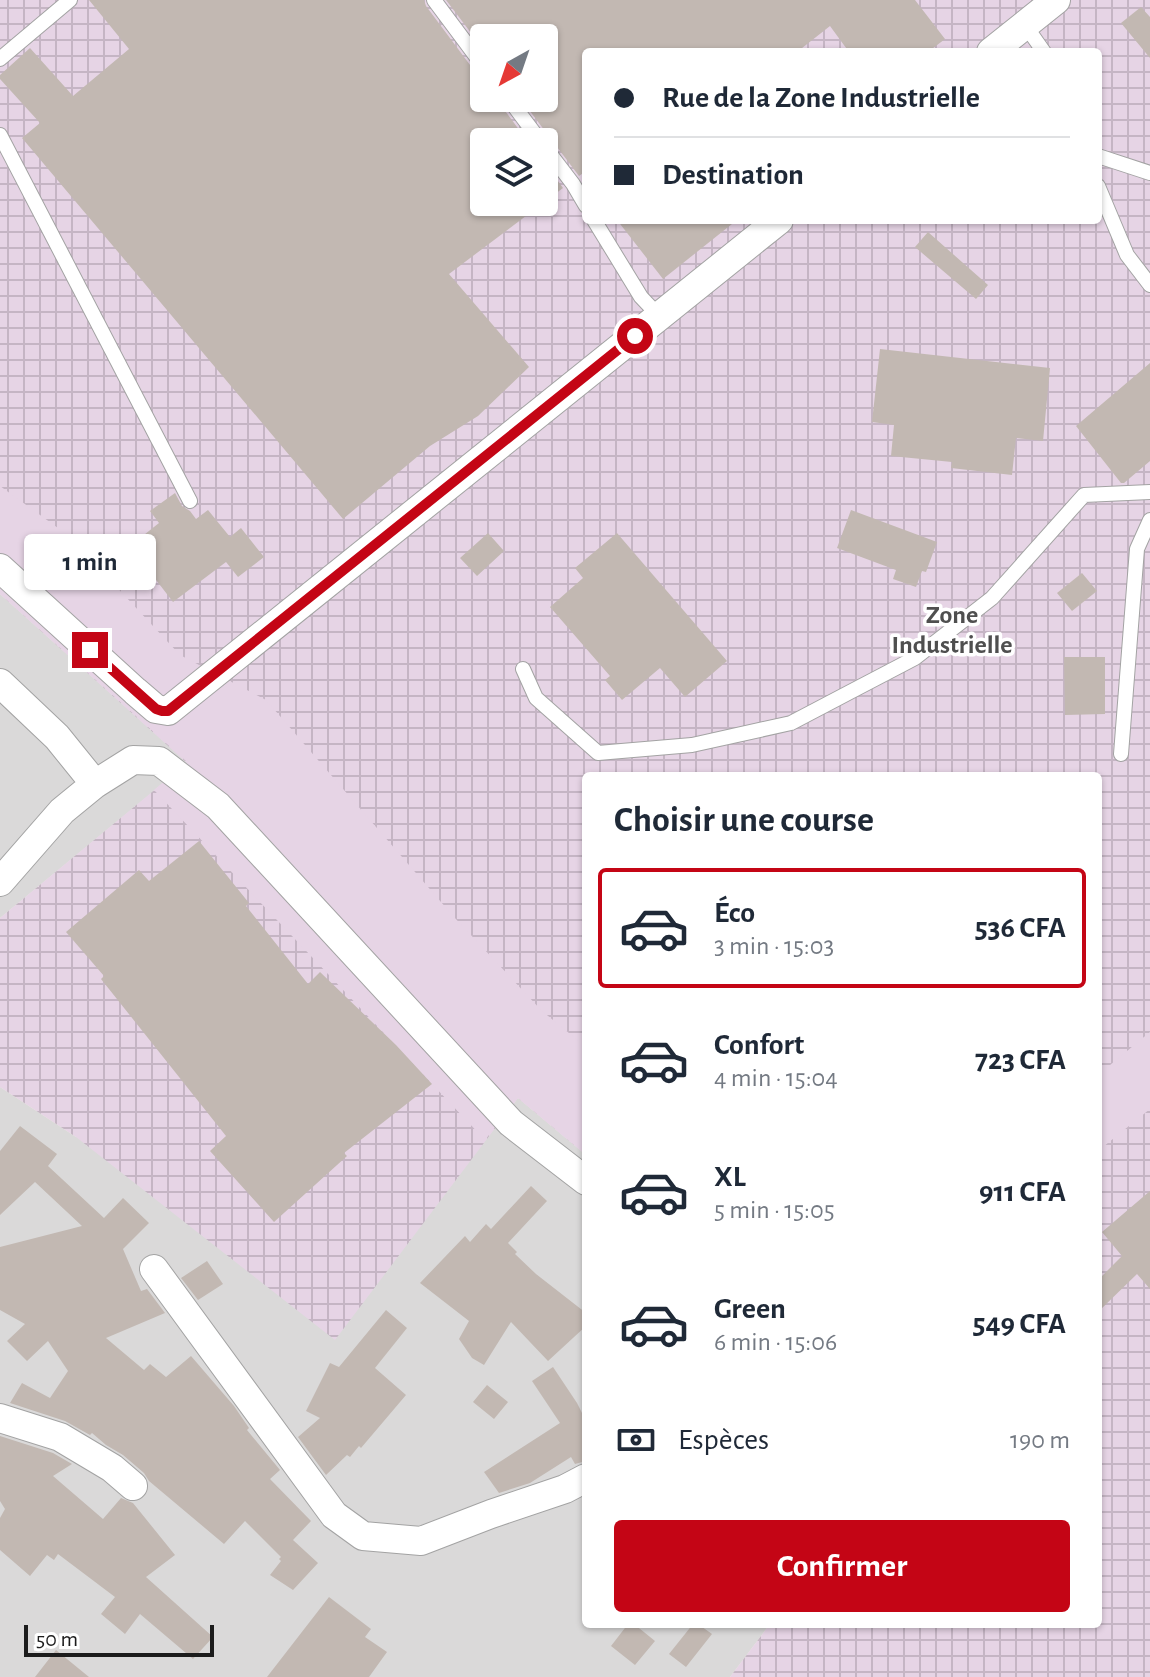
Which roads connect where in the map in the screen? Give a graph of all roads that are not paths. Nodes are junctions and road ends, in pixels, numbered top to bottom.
1 (70, 0) edge
2 (434, 0) edge
3 (1056, 0) edge
4 (1025, 25) junction
5 (470, 48) edge
6 (996, 48) edge
7 (1041, 48) edge
8 (0, 59) edge
9 (0, 135) edge
10 (1102, 157) edge
11 (558, 165) edge
12 (1150, 173) edge
13 (1102, 196) edge
14 (582, 199) edge
15 (596, 224) edge
16 (774, 224) edge
17 (1150, 285) edge
18 (659, 316) junction
19 (1150, 492) edge
20 (190, 501) dead end
21 (1150, 520) edge
22 (0, 568) edge
23 (523, 669) dead end
24 (0, 683) edge
25 (1121, 754) dead end
26 (95, 784) junction
27 (0, 882) edge
28 (582, 1178) edge
29 (154, 1269) dead end
30 (0, 1418) edge
31 (582, 1480) edge
32 (133, 1486) dead end

1 - 8 lane
2 - 5 lane
3 - 4 street
4 - 6 street
4 - 7 lane
9 - 20 lane
10 - 12 lane
11 - 14 lane
13 - 17 lane
15 - 18 lane
16 - 18 street
18 - 22 street
19 - 23 lane
21 - 25 lane
24 - 26 street
26 - 27 street
26 - 28 street
29 - 31 street
30 - 32 street

